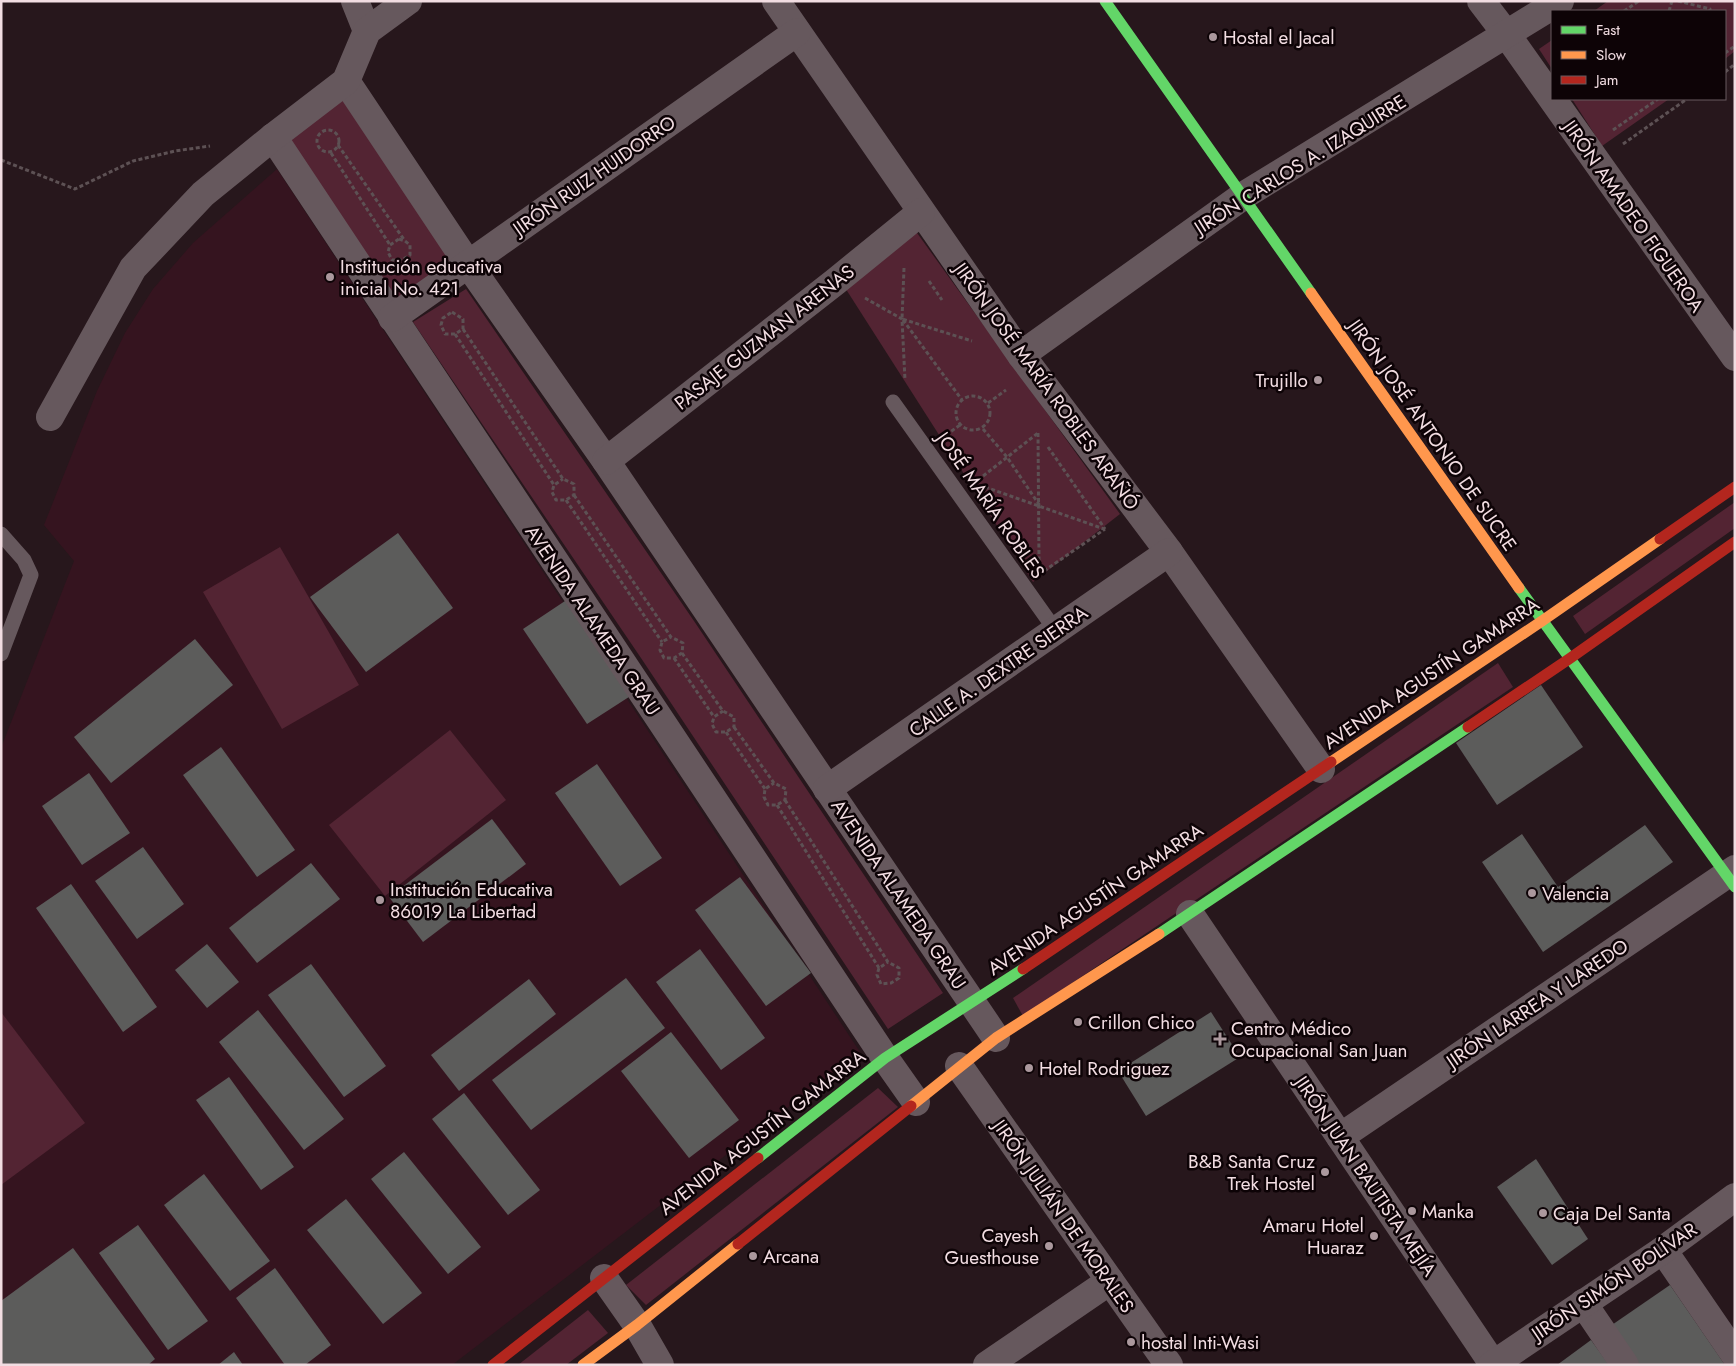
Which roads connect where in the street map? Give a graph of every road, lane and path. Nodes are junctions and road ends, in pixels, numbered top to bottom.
1 (355, 1) edge
2 (408, 1) edge
3 (776, 1) edge
4 (1105, 1) edge
5 (1481, 1) edge
6 (1560, 1) edge
7 (1639, 1) edge
8 (1678, 1) edge
9 (1697, 3) edge
10 (1626, 10) edge
11 (1710, 10) edge
12 (367, 31) junction
13 (797, 32) junction
14 (1507, 36) junction
15 (346, 81) junction
16 (1551, 99) edge
17 (1552, 100) edge
18 (1657, 100) edge
19 (1686, 100) edge
20 (1606, 136) dead end
21 (273, 137) junction
22 (338, 146) junction
23 (175, 151) dead end
24 (331, 153) junction
25 (1, 160) edge
26 (1597, 164) junction
27 (1243, 196) junction
28 (914, 218) junction
29 (405, 241) junction
30 (390, 244) junction
31 (468, 264) junction
32 (835, 282) junction
33 (392, 318) junction
34 (902, 319) junction
35 (463, 329) junction
36 (455, 334) junction
37 (972, 341) dead end
38 (1021, 355) junction
39 (1735, 358) edge
40 (905, 382) dead end
41 (1006, 390) dead end
42 (962, 400) junction
43 (893, 402) dead end
44 (988, 403) junction
45 (50, 417) dead end
46 (960, 424) junction
47 (982, 428) junction
48 (940, 439) dead end
49 (1006, 457) junction
50 (606, 461) junction
51 (563, 478) junction
52 (554, 484) junction
53 (1735, 487) edge
54 (574, 495) junction
55 (566, 500) junction
56 (1040, 506) junction
57 (1, 534) edge
58 (1735, 542) edge
59 (1169, 552) junction
60 (1039, 565) dead end
61 (1039, 575) dead end
62 (1542, 621) junction
63 (1056, 631) junction
64 (671, 637) junction
65 (662, 642) junction
66 (682, 653) junction
67 (1, 654) edge
68 (674, 658) junction
69 (1569, 659) junction
70 (723, 710) junction
71 (714, 716) junction
72 (734, 727) junction
73 (726, 732) junction
74 (1321, 768) junction
75 (774, 783) junction
76 (765, 789) junction
77 (828, 789) junction
78 (785, 800) junction
79 (777, 805) junction
80 (1732, 877) edge
81 (1190, 914) junction
82 (888, 962) junction
83 (879, 968) junction
84 (972, 1003) junction
85 (996, 1038) junction
86 (885, 1058) junction
87 (959, 1066) junction
88 (916, 1102) junction
89 (1340, 1137) junction
90 (1735, 1197) edge
91 (1663, 1250) junction
92 (604, 1278) junction
93 (1110, 1281) junction
94 (1583, 1303) junction
95 (637, 1325) junction
96 (1735, 1355) edge
97 (1492, 1364) edge
98 (493, 1365) edge
99 (583, 1365) edge
100 (660, 1365) edge
101 (987, 1365) edge
102 (1169, 1365) edge
103 (1625, 1365) edge

1 - 12 street
2 - 12 street
3 - 13 street, JIRÓN JOSÉ MARÍA ROBLES ARAÑÓ
4 - 27 main road, JIRÓN JOSÉ ANTONIO DE SUCRE
5 - 14 street, JIRÓN AMADEO FIGUEROA
6 - 14 street, JIRÓN CARLOS A. IZAQUIRRE
7 - 10 path
8 - 9 path
9 - 11 path
12 - 15 street
13 - 28 street, JIRÓN JOSÉ MARÍA ROBLES ARAÑÓ
13 - 31 street, JIRÓN RUIZ HUIDORRO
14 - 16 street, JIRÓN AMADEO FIGUEROA
14 - 27 street, JIRÓN CARLOS A. IZAQUIRRE
15 - 21 street
15 - 31 street, AVENIDA ALAMEDA GRAU
17 - 26 street, JIRÓN AMADEO FIGUEROA
18 - 20 path
19 - 26 path
21 - 33 street, AVENIDA ALAMEDA GRAU
21 - 45 street
22 - 24 path
22 - 24 path
22 - 29 path
23 - 25 path
24 - 30 path
26 - 39 street, JIRÓN AMADEO FIGUEROA
27 - 38 street, JIRÓN CARLOS A. IZAQUIRRE
27 - 62 main road, JIRÓN JOSÉ ANTONIO DE SUCRE
28 - 32 street, PASAJE GUZMAN ARENAS
28 - 34 path
28 - 38 street, JIRÓN JOSÉ MARÍA ROBLES ARAÑÓ
29 - 30 path
29 - 30 path
31 - 33 street, JIRÓN RUIZ HUIDORRO
31 - 50 street, AVENIDA ALAMEDA GRAU
32 - 34 path
32 - 50 street, PASAJE GUZMAN ARENAS
33 - 86 street, AVENIDA ALAMEDA GRAU
34 - 37 path
34 - 40 path
34 - 42 path
35 - 36 path
35 - 36 path
35 - 51 path
36 - 52 path
38 - 59 street, JIRÓN JOSÉ MARÍA ROBLES ARAÑÓ
41 - 44 path
42 - 44 path
42 - 46 path
43 - 63 lane, JOSÉ MARÍA ROBLES
44 - 47 path
46 - 47 path
46 - 48 path
47 - 49 path
49 - 56 path
49 - 56 path
49 - 56 path
50 - 77 street, AVENIDA ALAMEDA GRAU
51 - 52 path
51 - 54 path
52 - 55 path
53 - 62 main road, AVENIDA AGUSTÍN GAMARRA
54 - 55 path
54 - 64 path
55 - 65 path
56 - 60 path
56 - 61 path
57 - 67 lane
58 - 69 main road
59 - 63 street, CALLE A. DEXTRE SIERRA
59 - 74 street, JIRÓN JOSÉ MARÍA ROBLES ARAÑÓ
62 - 69 main road, JIRÓN JOSÉ ANTONIO DE SUCRE
62 - 74 main road, AVENIDA AGUSTÍN GAMARRA
63 - 77 street, CALLE A. DEXTRE SIERRA
64 - 65 path
64 - 66 path
65 - 68 path
66 - 68 path
66 - 70 path
68 - 71 path
69 - 80 main road, JIRÓN JOSÉ ANTONIO DE SUCRE
69 - 81 main road
70 - 71 path
70 - 72 path
71 - 73 path
72 - 73 path
72 - 75 path
73 - 76 path
74 - 84 main road, AVENIDA AGUSTÍN GAMARRA
75 - 76 path
75 - 78 path
76 - 79 path
77 - 84 street, AVENIDA ALAMEDA GRAU
78 - 79 path
78 - 82 path
79 - 83 path
80 - 89 street, JIRÓN LARREA Y LAREDO
81 - 85 main road
81 - 89 street, JIRÓN JUAN BAUTISTA MEJÍA
82 - 83 path
82 - 83 path
84 - 85 street, AVENIDA ALAMEDA GRAU
84 - 86 main road, AVENIDA AGUSTÍN GAMARRA
85 - 87 main road
86 - 88 street, AVENIDA ALAMEDA GRAU
86 - 92 main road, AVENIDA AGUSTÍN GAMARRA
87 - 88 main road
87 - 93 street, JIRÓN JULIÁN DE MORALES
88 - 95 main road
89 - 97 street, JIRÓN JUAN BAUTISTA MEJÍA
90 - 91 street, JIRÓN SIMÓN BOLÍVAR
91 - 94 street, JIRÓN SIMÓN BOLÍVAR
91 - 96 street
92 - 95 street
92 - 98 main road, AVENIDA AGUSTÍN GAMARRA
93 - 101 street
93 - 102 street, JIRÓN JULIÁN DE MORALES
94 - 97 street, JIRÓN SIMÓN BOLÍVAR
94 - 103 street
95 - 99 main road
95 - 100 street

